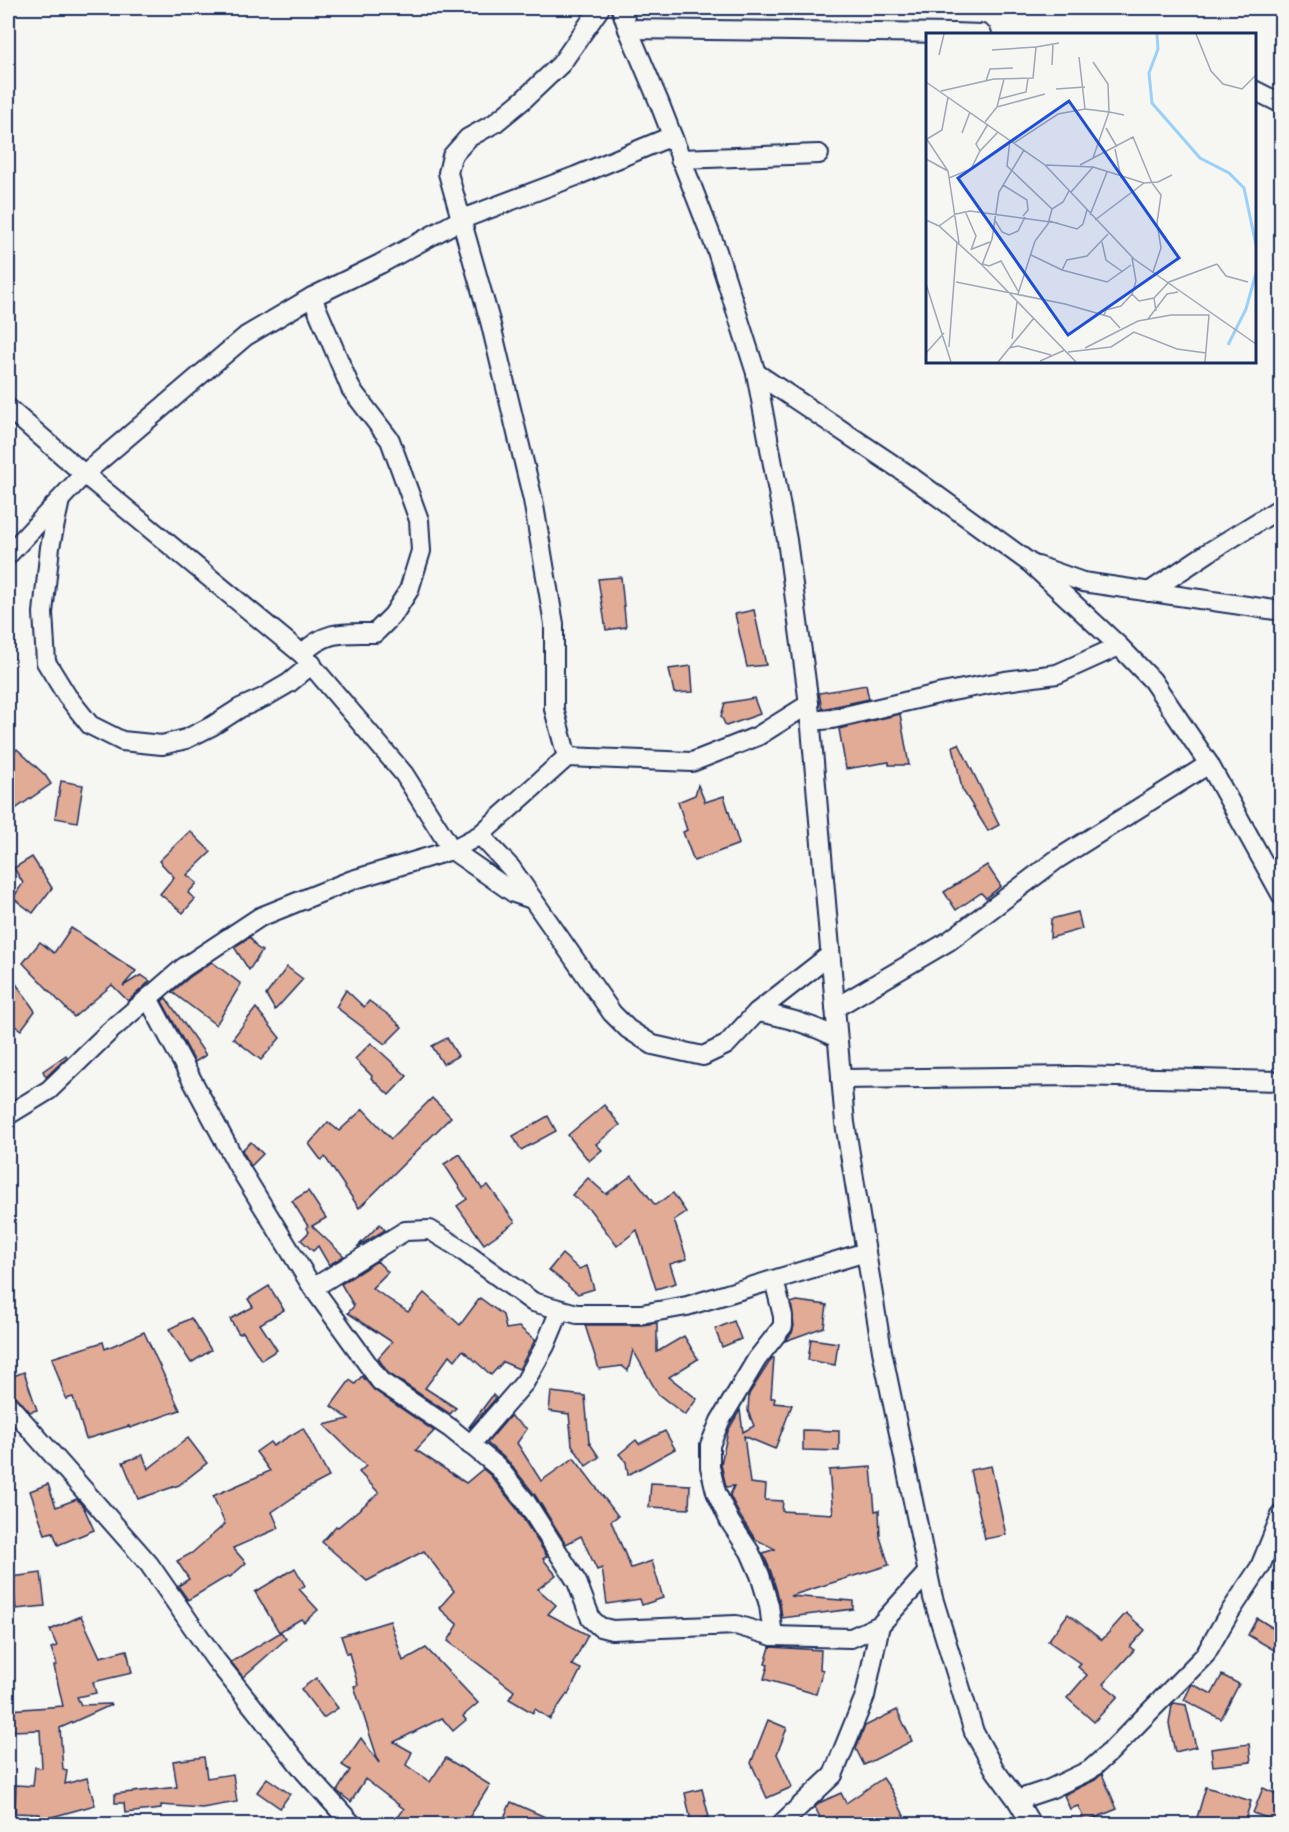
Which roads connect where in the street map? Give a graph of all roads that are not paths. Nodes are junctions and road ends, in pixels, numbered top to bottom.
1 (600, 8) edge
2 (621, 8) edge
3 (628, 29) junction
4 (953, 33) edge
5 (1256, 91) edge
6 (1281, 104) edge
7 (672, 136) junction
8 (819, 154) dead end
9 (680, 159) junction
10 (462, 219) junction
11 (312, 297) junction
12 (756, 373) junction
13 (8, 408) edge
14 (84, 474) junction
15 (61, 499) junction
16 (1281, 507) edge
17 (8, 555) edge
18 (1030, 563) junction
19 (1149, 592) junction
20 (1281, 611) edge
21 (1119, 646) junction
22 (307, 659) junction
23 (809, 712) junction
24 (567, 757) junction
25 (1209, 764) junction
26 (480, 834) junction
27 (452, 850) junction
28 (1280, 890) edge
29 (532, 899) junction
30 (830, 955) junction
31 (148, 998) junction
32 (835, 1008) junction
33 (757, 1012) junction
34 (837, 1038) junction
35 (841, 1079) junction
36 (1281, 1081) edge
37 (8, 1114) edge
38 (866, 1252) junction
39 (774, 1280) junction
40 (313, 1288) junction
41 (560, 1310) junction
42 (8, 1404) edge
43 (470, 1445) junction
44 (1281, 1513) edge
45 (928, 1572) junction
46 (880, 1625) junction
47 (773, 1636) junction
48 (1017, 1800) junction
49 (352, 1824) edge
50 (781, 1824) edge
51 (1031, 1824) edge

1 - 10 street
2 - 3 street
3 - 4 street
3 - 7 street
5 - 6 street
7 - 9 street
7 - 10 street
8 - 9 street
9 - 12 street
10 - 11 street
10 - 24 street
11 - 14 street
11 - 22 street
12 - 18 street
12 - 23 street
13 - 14 street
14 - 15 street
14 - 22 street
15 - 17 street
15 - 22 street
16 - 19 street
18 - 19 street
18 - 21 street
19 - 20 street
21 - 23 street
21 - 25 street
22 - 27 street
23 - 24 street
23 - 30 street
24 - 26 street
25 - 28 street
25 - 32 street
26 - 27 street
26 - 29 street
27 - 29 street
27 - 31 street
29 - 33 street
30 - 32 street
30 - 33 street
31 - 37 street
31 - 40 street
32 - 34 street
33 - 34 street
34 - 35 street
35 - 36 street
35 - 38 street
38 - 39 street
38 - 45 street
39 - 41 street
39 - 47 street
40 - 41 street
40 - 43 street
41 - 43 street
42 - 49 street
43 - 47 street
44 - 48 street
45 - 46 street
45 - 48 street
46 - 47 street
46 - 50 street
48 - 51 street

